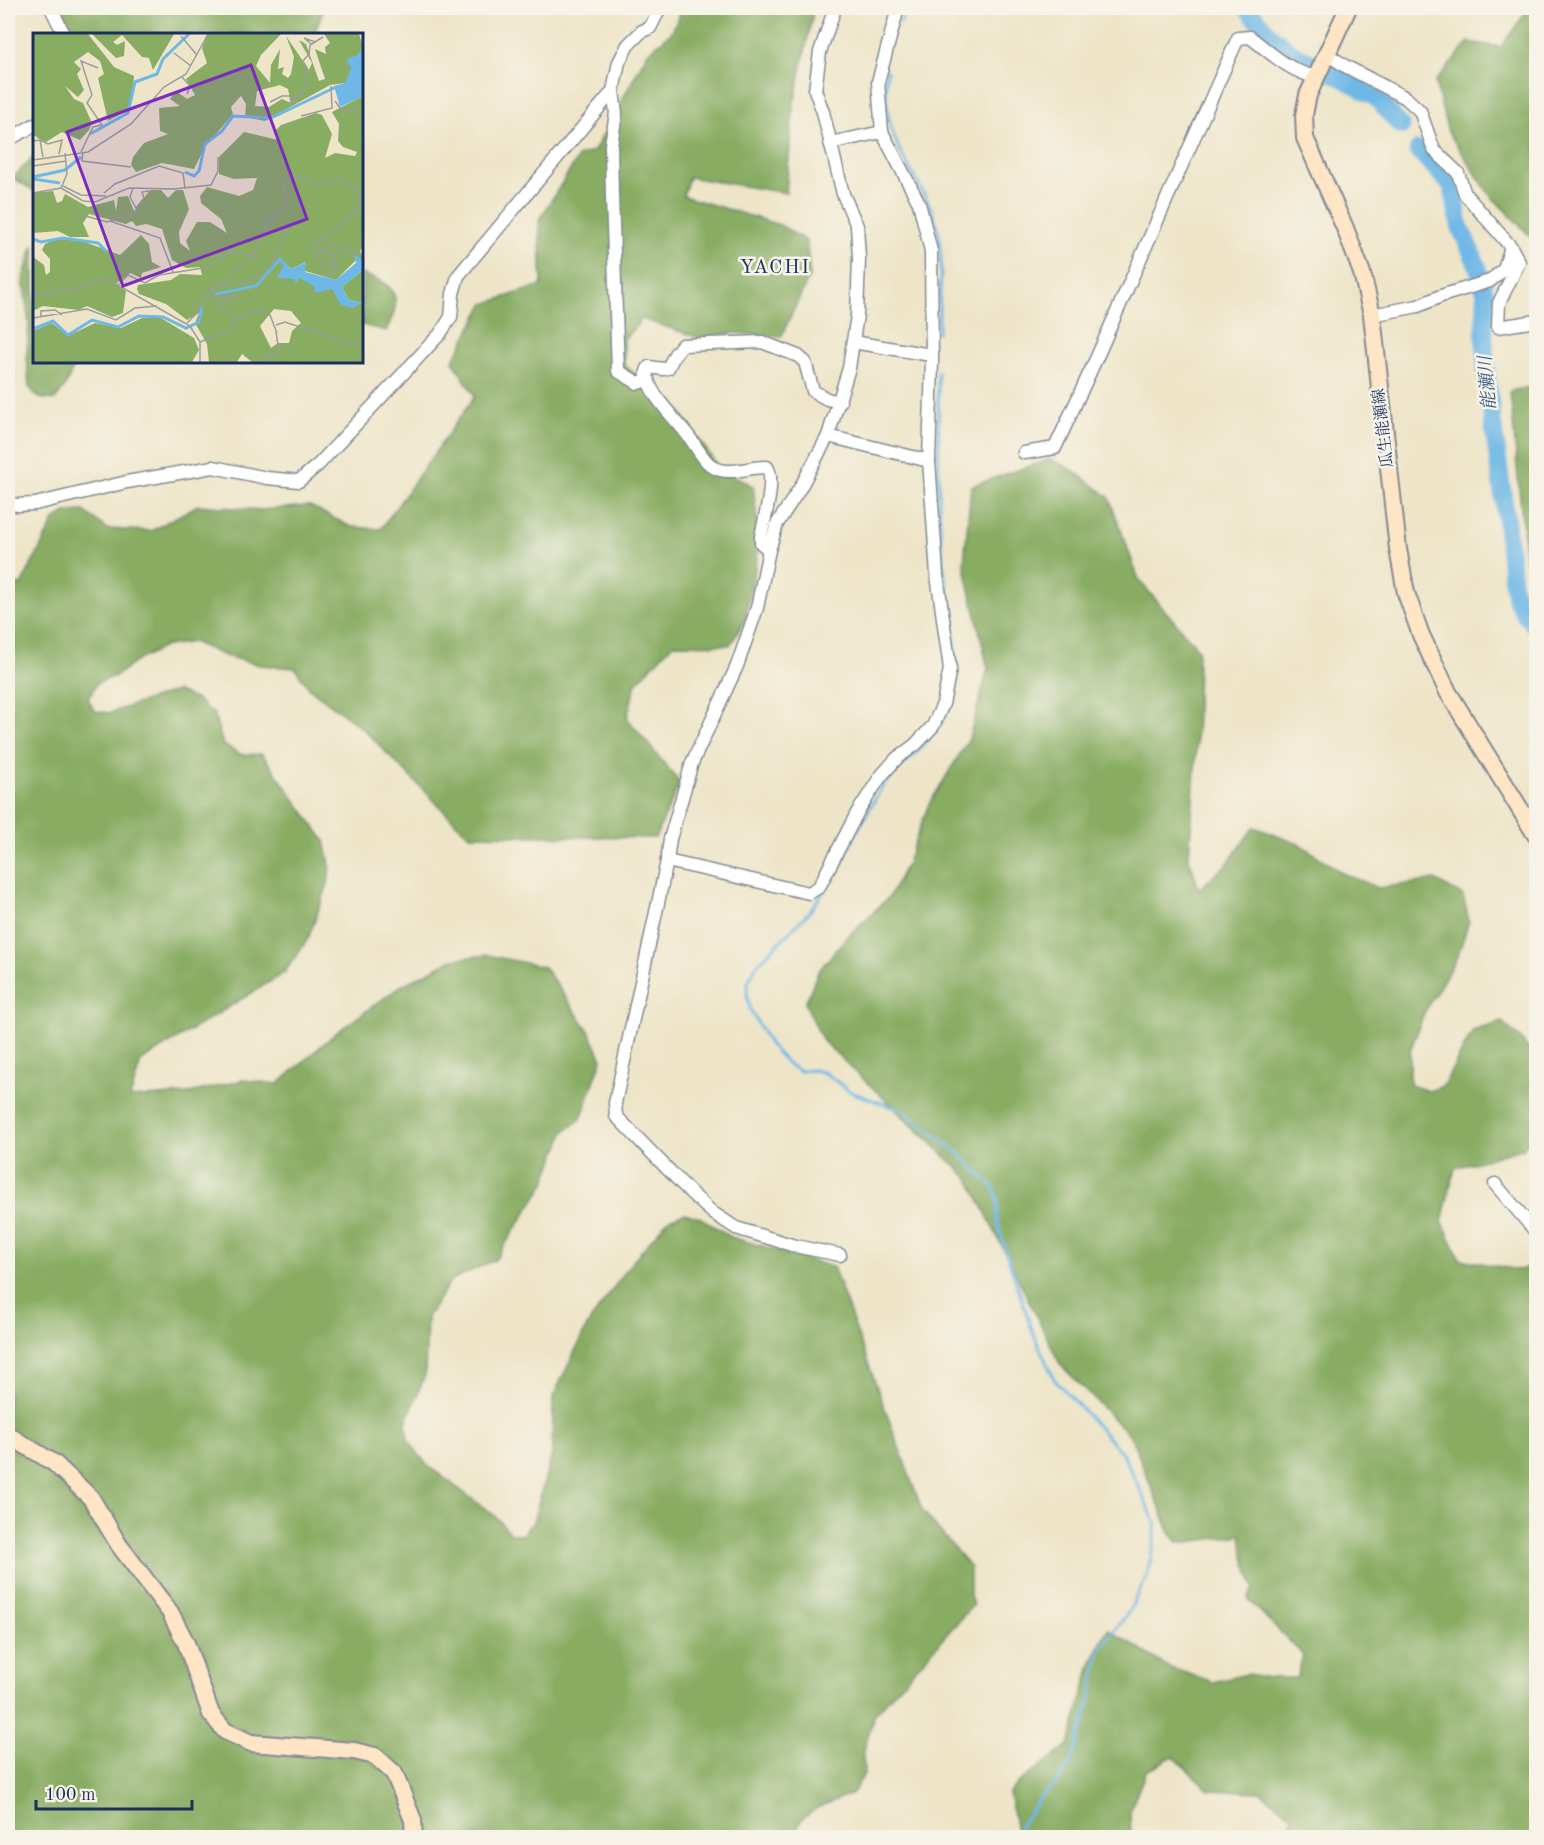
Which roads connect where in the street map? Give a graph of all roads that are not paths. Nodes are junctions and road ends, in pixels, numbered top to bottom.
1 (51, 8) edge
2 (660, 8) edge
3 (835, 8) edge
4 (898, 8) edge
5 (1348, 8) edge
6 (64, 33) edge
7 (1327, 54) junction
8 (1316, 77) junction
9 (613, 92) junction
10 (33, 126) edge
11 (882, 132) junction
12 (8, 140) edge
13 (830, 143) junction
14 (1511, 247) junction
15 (1371, 315) junction
16 (1536, 321) edge
17 (853, 342) junction
18 (931, 355) junction
19 (648, 380) junction
20 (840, 402) junction
21 (828, 436) junction
22 (1024, 453) dead end
23 (929, 461) junction
24 (8, 503) edge
25 (769, 550) junction
26 (1536, 835) edge
27 (667, 861) junction
28 (1495, 1184) dead end
29 (1536, 1232) edge
30 (840, 1255) dead end
31 (8, 1435) edge
32 (414, 1838) edge

1 - 6 street
2 - 9 street
3 - 13 street
4 - 11 street
5 - 7 main road, 瓜生能瀬線
7 - 8 main road, 瓜生能瀬線
7 - 14 street
8 - 15 main road, 瓜生能瀬線
8 - 22 street
9 - 19 street
9 - 24 street
10 - 12 street
11 - 13 street
11 - 18 street
13 - 17 street
14 - 15 street
14 - 16 street
15 - 26 main road, 瓜生能瀬線
17 - 18 street
17 - 20 street
18 - 23 street
19 - 20 street
19 - 25 street
20 - 21 street
21 - 23 street
21 - 25 street
23 - 27 street
25 - 27 street
27 - 30 street
28 - 29 street
31 - 32 main road

